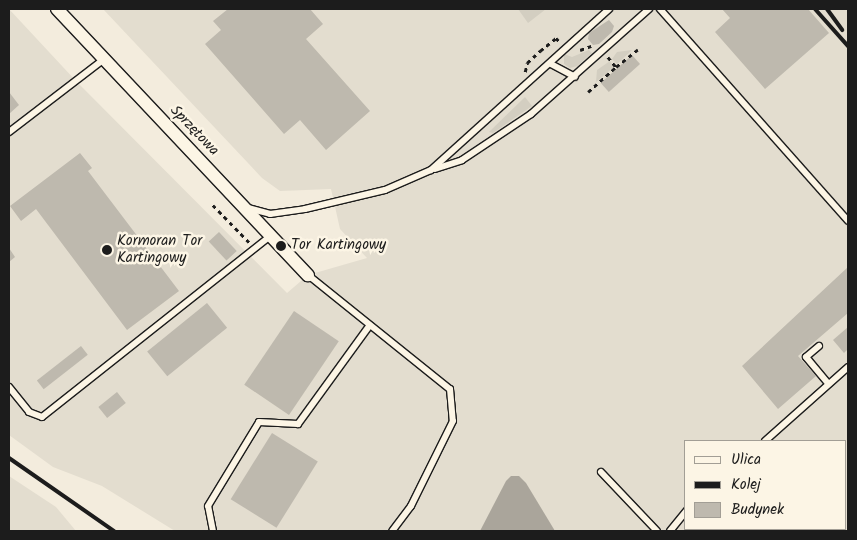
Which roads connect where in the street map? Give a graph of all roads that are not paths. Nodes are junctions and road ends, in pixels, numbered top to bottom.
1 (57, 9) edge
2 (609, 9) edge
3 (649, 9) edge
4 (660, 9) edge
5 (102, 60) junction
6 (551, 64) junction
7 (575, 77) junction
8 (9, 132) edge
9 (431, 170) junction
10 (245, 207) junction
11 (848, 221) edge
12 (272, 235) junction
13 (308, 275) joint
14 (370, 325) junction
15 (819, 346) dead end
16 (848, 367) edge
17 (829, 384) junction
18 (9, 387) edge
19 (766, 440) edge
20 (602, 472) dead end
21 (684, 514) edge
22 (213, 531) edge
23 (392, 531) edge
24 (657, 531) edge
25 (670, 531) edge

1 - 5 street, Sprzętowa
2 - 6 lane
3 - 7 lane
4 - 11 lane
5 - 8 lane
5 - 10 street, Sprzętowa
6 - 7 lane
6 - 9 lane
7 - 9 lane
9 - 10 lane
10 - 12 street, Sprzętowa
12 - 13 street, Sprzętowa
12 - 18 lane
13 - 14 lane
14 - 22 lane
14 - 23 lane
15 - 17 lane
16 - 17 lane
17 - 19 lane
20 - 24 lane
21 - 25 lane

